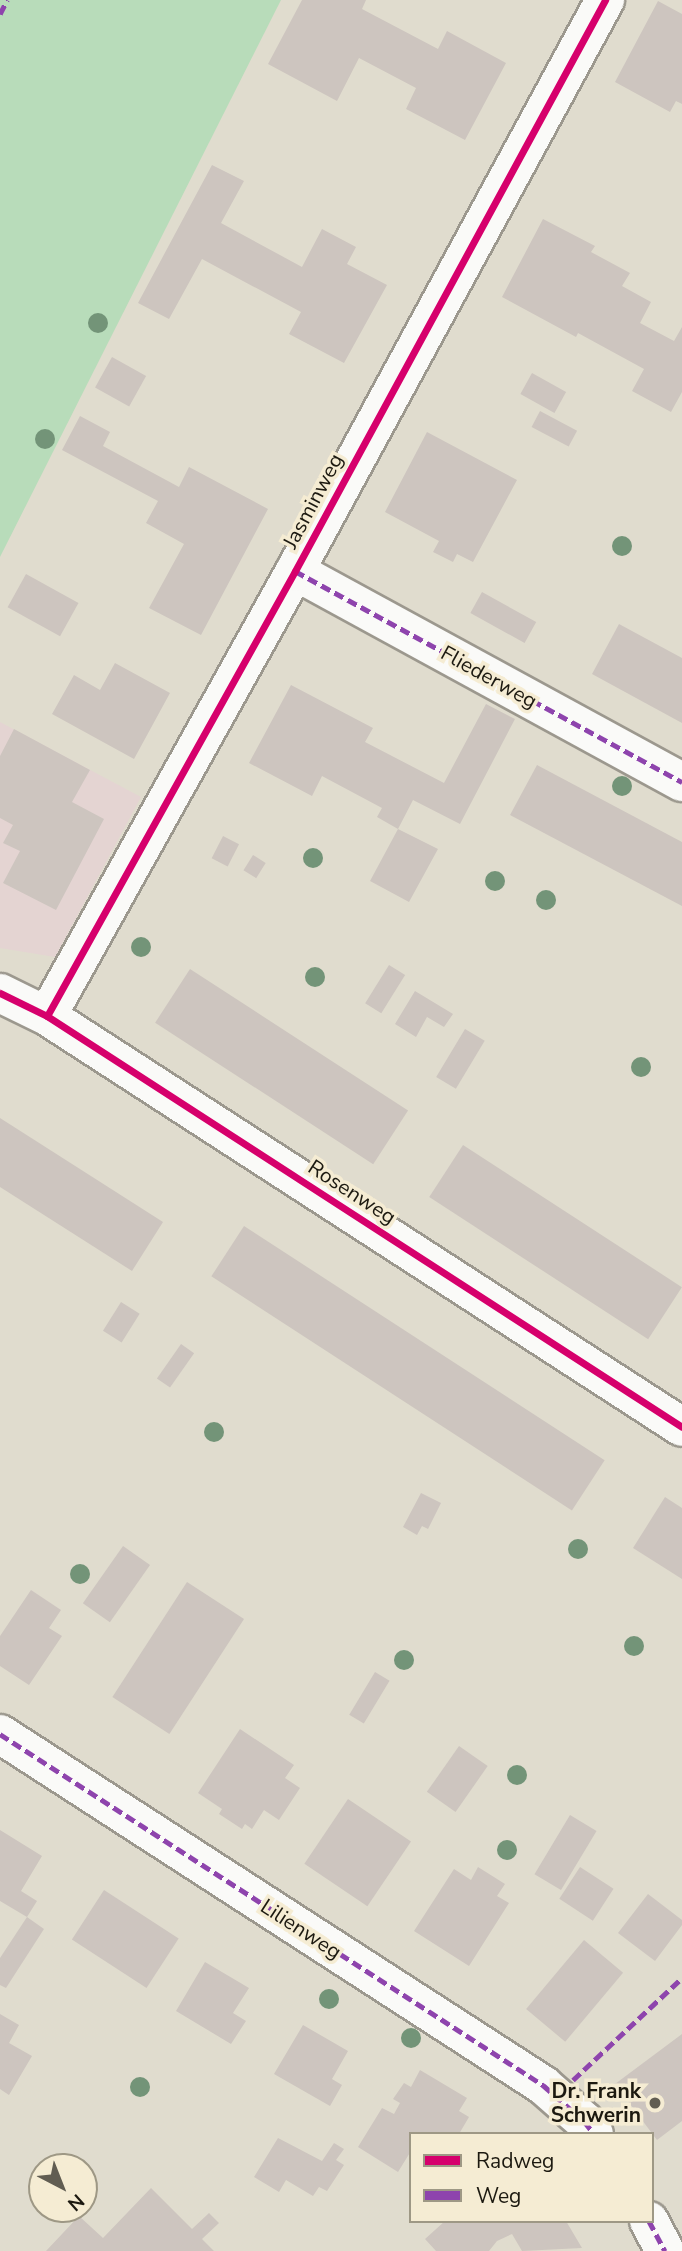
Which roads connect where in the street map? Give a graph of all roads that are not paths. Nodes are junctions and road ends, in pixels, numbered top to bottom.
1 (605, 0) edge
2 (295, 571) junction
3 (682, 782) edge
4 (0, 993) edge
5 (47, 1016) junction
6 (682, 1427) edge
7 (0, 1734) edge
8 (592, 2132) edge
9 (650, 2223) edge
10 (665, 2251) edge

1 - 2 street, Jasminweg
2 - 3 street, Fliederweg
2 - 5 street, Jasminweg
4 - 5 street, Rosenweg
5 - 6 street, Rosenweg
7 - 8 street, Lilienweg
9 - 10 street

